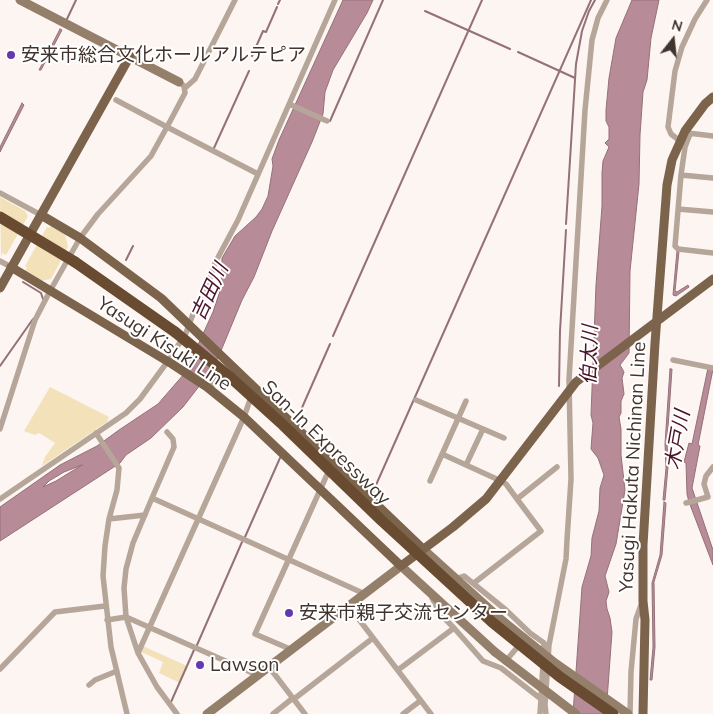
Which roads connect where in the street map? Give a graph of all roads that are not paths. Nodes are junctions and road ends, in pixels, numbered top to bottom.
1 (20, 0) edge
2 (235, 0) edge
3 (335, 0) edge
4 (607, 0) edge
5 (707, 0) edge
6 (130, 56) junction
7 (182, 85) junction
8 (713, 97) edge
9 (116, 100) dead end
10 (290, 104) junction
11 (325, 120) dead end
12 (167, 127) junction
13 (688, 133) junction
14 (713, 136) edge
15 (680, 141) junction
16 (258, 174) junction
17 (681, 175) junction
18 (713, 178) edge
19 (0, 193) edge
20 (678, 209) junction
21 (713, 212) edge
22 (41, 215) junction
23 (0, 219) edge
24 (80, 238) junction
25 (713, 253) edge
26 (0, 261) edge
27 (11, 267) junction
28 (713, 278) edge
29 (0, 288) edge
30 (50, 290) junction
31 (657, 322) junction
32 (190, 326) junction
33 (174, 334) junction
34 (225, 359) junction
35 (673, 360) dead end
36 (170, 363) junction
37 (713, 368) edge
38 (209, 388) junction
39 (255, 388) junction
40 (569, 390) junction
41 (416, 400) dead end
42 (466, 401) dead end
43 (244, 417) junction
44 (458, 418) junction
45 (0, 429) edge
46 (483, 429) junction
47 (167, 432) dead end
48 (96, 434) junction
49 (504, 438) dead end
50 (442, 454) junction
51 (332, 462) junction
52 (466, 465) junction
53 (557, 467) dead end
54 (713, 467) edge
55 (501, 481) junction
56 (430, 482) dead end
57 (321, 490) junction
58 (710, 496) edge
59 (152, 498) junction
60 (0, 499) edge
61 (517, 499) junction
62 (686, 503) dead end
63 (145, 515) junction
64 (199, 518) junction
65 (109, 519) junction
66 (423, 550) junction
67 (289, 558) junction
68 (401, 566) junction
69 (455, 579) junction
70 (474, 583) junction
71 (365, 594) junction
72 (433, 595) junction
73 (643, 601) junction
74 (348, 605) junction
75 (105, 606) junction
76 (126, 617) junction
77 (107, 620) junction
78 (151, 627) junction
79 (454, 628) junction
80 (530, 633) junction
81 (373, 638) junction
82 (546, 644) junction
83 (290, 650) junction
84 (138, 653) junction
85 (269, 666) junction
86 (501, 668) junction
87 (0, 669) edge
88 (398, 670) junction
89 (117, 672) junction
90 (257, 675) junction
91 (89, 686) dead end
92 (294, 698) junction
93 (420, 701) junction
94 (542, 702) junction
95 (126, 714) edge
96 (177, 714) edge
97 (207, 714) edge
98 (273, 714) edge
99 (305, 714) edge
100 (403, 714) edge
101 (431, 714) edge
102 (540, 714) edge
103 (546, 714) edge
104 (576, 714) edge
105 (607, 714) edge
106 (613, 714) edge
107 (629, 714) edge
108 (644, 714) edge

1 - 6 main road
2 - 7 street
3 - 10 street
4 - 40 street
5 - 15 street
6 - 7 main road
6 - 22 main road
7 - 12 street
8 - 13 main road
9 - 12 street
10 - 11 street
10 - 16 street
12 - 16 street
12 - 24 street
13 - 14 street
13 - 15 main road
13 - 17 street
15 - 31 main road
16 - 32 street
17 - 18 street
17 - 20 street
19 - 22 street
20 - 21 street
20 - 25 street
22 - 24 main road, Yasugi Kisuki Line
22 - 27 main road
23 - 33 highway, San-In Expressway, bridge
24 - 30 street
24 - 32 main road, Yasugi Kisuki Line
26 - 27 street
27 - 29 main road
27 - 30 main road, Yasugi Kisuki Line
28 - 31 main road, Yasugi Hakuta Nichinan Line
30 - 36 main road, Yasugi Kisuki Line
30 - 45 street
31 - 40 main road
31 - 73 main road, Yasugi Hakuta Nichinan Line
32 - 34 main road, Yasugi Kisuki Line
32 - 36 street
33 - 105 highway, San-In Expressway, bridge
33 - 106 highway, San-In Expressway, bridge
34 - 38 street
34 - 39 main road, Yasugi Kisuki Line
35 - 37 street
36 - 38 main road, Yasugi Kisuki Line
36 - 48 street
38 - 43 main road, Yasugi Kisuki Line
39 - 43 street
39 - 51 main road, Yasugi Kisuki Line
40 - 55 main road
40 - 82 street
41 - 44 street
42 - 44 street
43 - 57 main road, Yasugi Kisuki Line
43 - 64 street
44 - 46 street
44 - 50 street
46 - 49 street
46 - 52 street
47 - 59 street
48 - 60 street
48 - 65 street
50 - 52 street
50 - 56 street
51 - 57 street
51 - 66 main road, Yasugi Kisuki Line
52 - 55 street
53 - 61 street
54 - 58 street
55 - 61 street
55 - 66 main road
57 - 67 street
57 - 68 main road, Yasugi Kisuki Line
58 - 62 street
59 - 63 street
59 - 64 street
61 - 70 street
63 - 65 street
63 - 76 street
64 - 67 street
64 - 78 street
65 - 75 street
66 - 68 main road
66 - 69 main road
67 - 71 street
67 - 83 street
68 - 71 main road
68 - 72 main road
69 - 70 street
69 - 107 main road, bridge
70 - 80 street
71 - 74 main road
72 - 79 street
72 - 104 main road, bridge
73 - 107 street
73 - 108 main road, Yasugi Hakuta Nichinan Line
74 - 81 street
74 - 83 main road
75 - 77 street
75 - 87 street
76 - 77 street
76 - 78 street
76 - 84 street
77 - 89 street
78 - 84 street
78 - 90 street
79 - 86 street
79 - 88 street
80 - 82 street
80 - 86 street
81 - 88 street
81 - 92 street
82 - 94 street
83 - 85 main road
84 - 96 street
85 - 90 main road
85 - 92 street
86 - 94 street
88 - 93 street
89 - 91 street
89 - 95 street
90 - 97 main road
92 - 98 street
92 - 99 street
93 - 100 street
93 - 101 street
94 - 102 street
94 - 103 street

